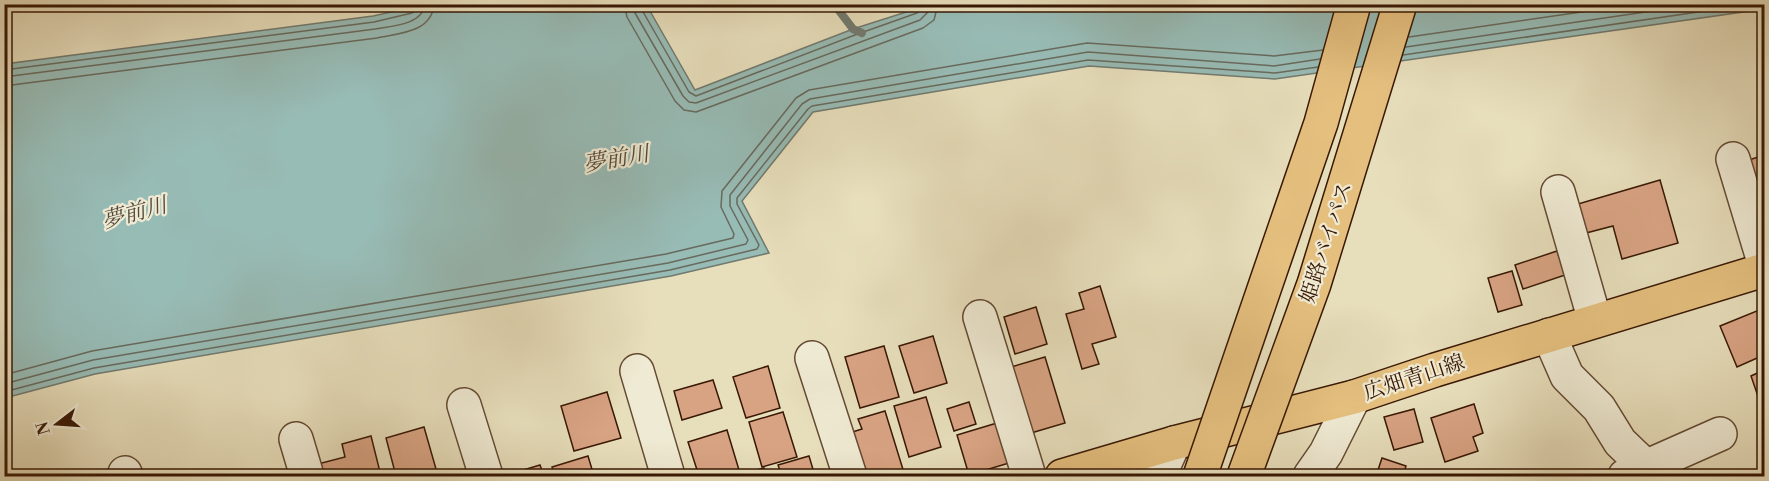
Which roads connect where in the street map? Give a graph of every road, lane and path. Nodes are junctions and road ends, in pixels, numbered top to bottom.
1 (1354, 4) edge
2 (1400, 4) edge
3 (1733, 159) dead end
4 (1558, 192) dead end
5 (1764, 262) edge
6 (1764, 270) edge
7 (980, 317) dead end
8 (1595, 321) junction
9 (1549, 335) junction
10 (812, 358) dead end
11 (637, 371) dead end
12 (1354, 396) junction
13 (464, 405) dead end
14 (1720, 434) dead end
15 (296, 439) dead end
16 (1174, 443) junction
17 (1640, 473) edge
18 (307, 477) edge
19 (486, 477) edge
20 (668, 477) edge
21 (850, 477) edge
22 (1029, 477) edge
23 (1062, 477) edge
24 (1159, 477) edge
25 (1200, 477) edge
26 (1244, 477) edge
27 (1310, 477) edge

1 - 25 main road, 姫路バイパス, bridge
2 - 26 main road, 姫路バイパス, bridge
3 - 5 street
4 - 8 street
6 - 8 main road, 広畑青山線
7 - 22 street
8 - 9 main road, 広畑青山線
9 - 12 main road, 広畑青山線
9 - 17 street
10 - 21 street
11 - 20 street
12 - 16 main road, 広畑青山線
12 - 27 street
13 - 19 street
14 - 17 street
15 - 18 street
16 - 23 main road, 広畑青山線
16 - 24 street

